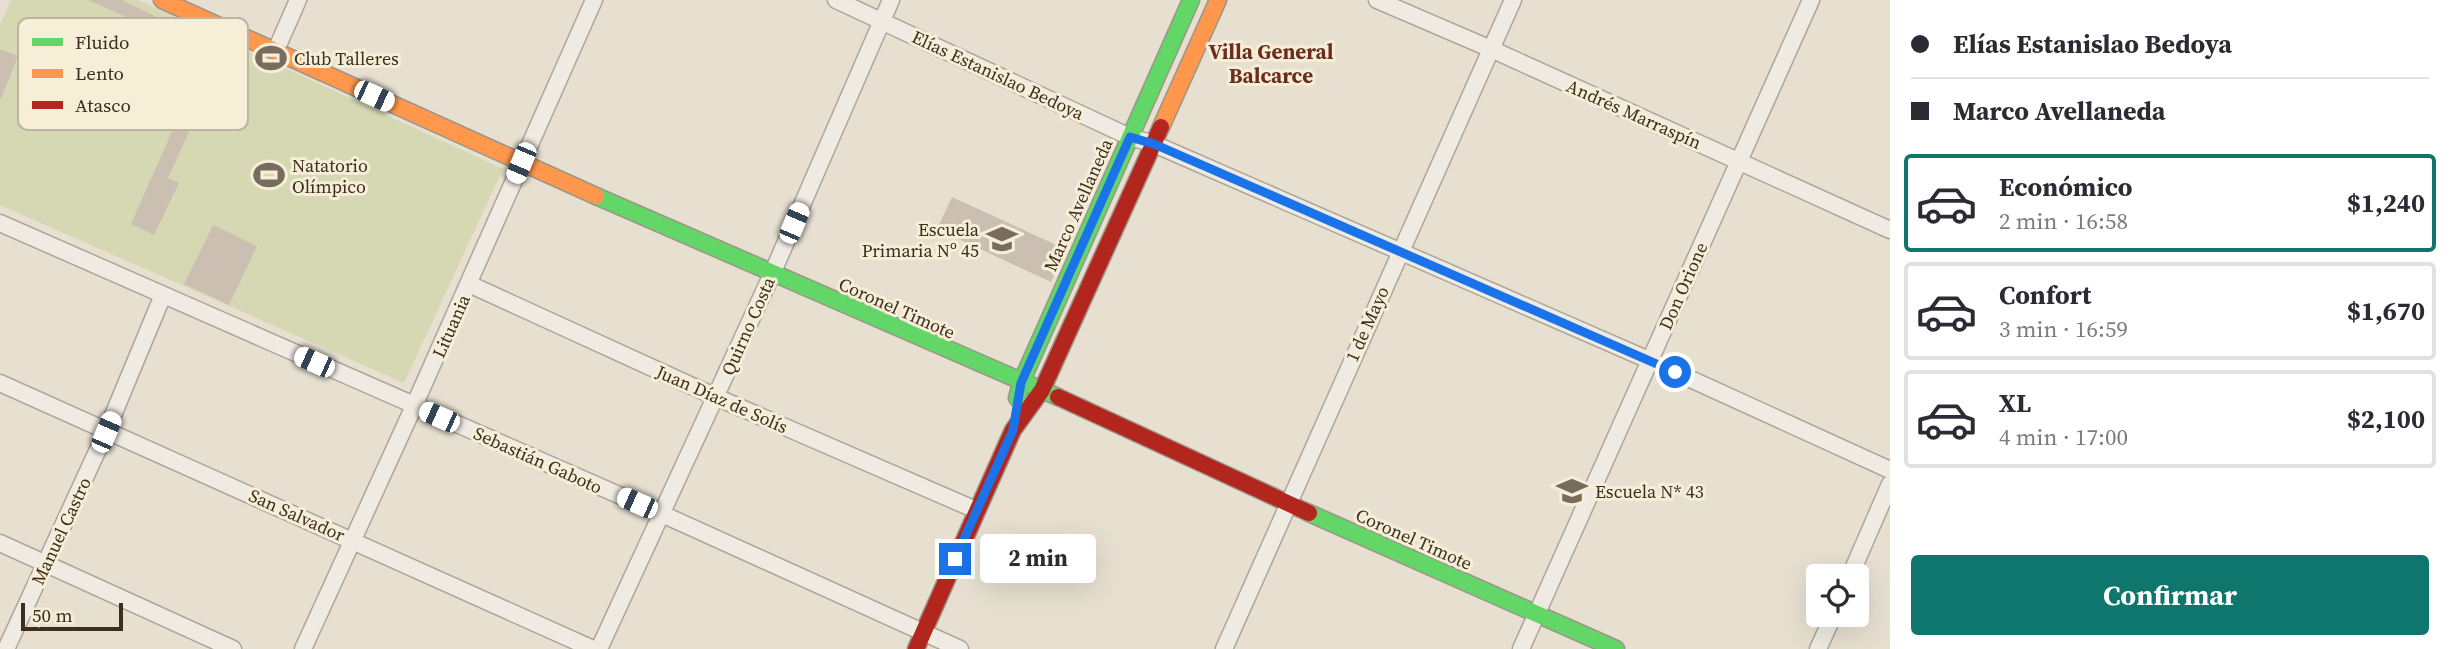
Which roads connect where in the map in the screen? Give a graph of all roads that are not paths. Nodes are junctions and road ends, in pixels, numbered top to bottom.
1 (162, 0) edge
2 (298, 0) edge
3 (594, 0) edge
4 (836, 0) edge
5 (891, 0) edge
6 (1191, 0) edge
7 (1218, 0) edge
8 (1377, 0) edge
9 (1513, 0) edge
10 (1811, 0) edge
11 (203, 18) edge
12 (881, 21) junction
13 (248, 38) edge
14 (1491, 49) junction
15 (276, 50) junction
16 (1130, 137) junction
17 (1154, 144) junction
18 (1738, 161) junction
19 (521, 163) junction
20 (0, 223) edge
21 (1890, 230) edge
22 (1400, 251) junction
23 (772, 274) junction
24 (469, 284) junction
25 (163, 295) junction
26 (1651, 361) junction
27 (0, 383) edge
28 (1021, 383) junction
29 (1042, 390) junction
30 (716, 397) junction
31 (414, 406) junction
32 (1013, 430) junction
33 (106, 432) junction
34 (1890, 470) edge
35 (1890, 484) edge
36 (1288, 503) junction
37 (976, 510) junction
38 (662, 514) junction
39 (354, 541) junction
40 (0, 542) edge
41 (46, 564) junction
42 (1855, 564) edge
43 (1537, 614) junction
44 (1827, 627) edge
45 (923, 633) junction
46 (6, 649) edge
47 (233, 649) edge
48 (303, 649) edge
49 (593, 649) edge
50 (599, 649) edge
51 (916, 649) edge
52 (960, 649) edge
53 (1224, 649) edge
54 (1521, 649) edge
55 (1616, 649) edge
56 (1818, 649) edge

1 - 11 street, Coronel Timote
2 - 15 street
3 - 19 street, Lituania
4 - 12 street, Elías Estanislao Bedoya
5 - 12 street, Quirno Costa
6 - 16 street, Marco Avellaneda
7 - 17 street, Marco Avellaneda
8 - 14 street, Andrés Marraspín
9 - 14 street, 1 de Mayo
10 - 18 street, Don Orione
12 - 16 street, Elías Estanislao Bedoya
12 - 23 street, Quirno Costa
13 - 15 street, Coronel Timote
14 - 18 street, Andrés Marraspín
14 - 22 street, 1 de Mayo
15 - 19 street, Coronel Timote
16 - 17 street, Elías Estanislao Bedoya
16 - 28 street, Marco Avellaneda
17 - 22 street, Elías Estanislao Bedoya
17 - 29 street, Marco Avellaneda
18 - 21 street, Andrés Marraspín
18 - 26 street, Don Orione
19 - 23 street, Coronel Timote
19 - 24 street, Lituania
20 - 25 street, Sebastián Gaboto
22 - 26 street, Elías Estanislao Bedoya
22 - 36 street, 1 de Mayo
23 - 28 street, Coronel Timote
23 - 30 street, Quirno Costa
24 - 30 street, Juan Díaz de Solís
24 - 31 street, Lituania
25 - 31 street, Sebastián Gaboto
25 - 33 street, Manuel Castro
26 - 34 street, Elías Estanislao Bedoya
26 - 43 street, Don Orione
27 - 33 street, San Salvador
28 - 29 street, Coronel Timote
28 - 32 street, Marco Avellaneda
29 - 32 street, Marco Avellaneda
29 - 36 street, Coronel Timote
30 - 37 street, Juan Díaz de Solís
30 - 38 street, Quirno Costa
31 - 38 street, Sebastián Gaboto
31 - 39 street, Lituania
32 - 37 street, Marco Avellaneda
33 - 39 street, San Salvador
33 - 41 street, Manuel Castro
35 - 42 street
36 - 43 street, Coronel Timote
36 - 53 street, 1 de Mayo
37 - 45 street, Marco Avellaneda
38 - 45 street, Sebastián Gaboto
38 - 50 street, Quirno Costa
39 - 48 street, Lituania
39 - 49 street, San Salvador
40 - 41 street
41 - 46 street, Manuel Castro
41 - 47 street
43 - 54 street, Don Orione
43 - 55 street, Coronel Timote
44 - 56 street
45 - 51 street, Marco Avellaneda
45 - 52 street, Sebastián Gaboto

